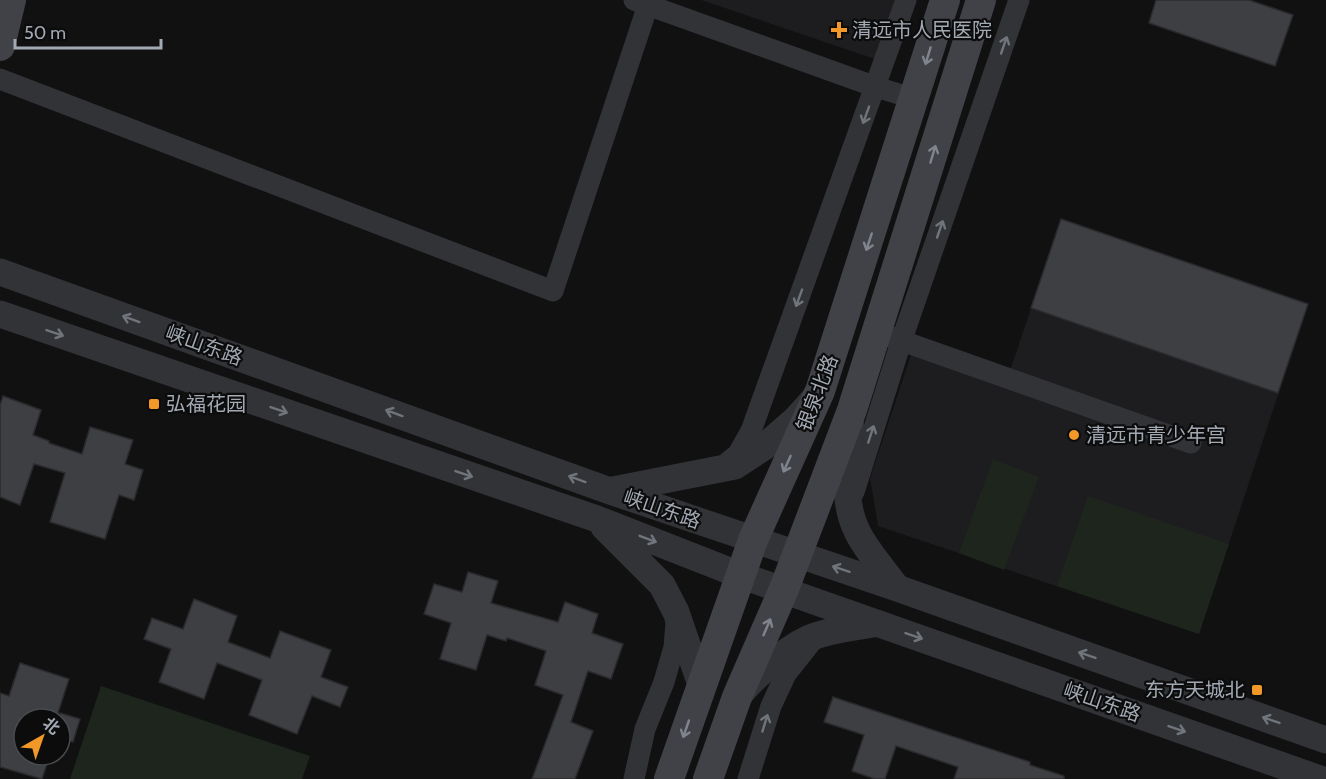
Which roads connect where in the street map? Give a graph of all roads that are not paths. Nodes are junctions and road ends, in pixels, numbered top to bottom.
1 (11, 0) edge
2 (906, 0) edge
3 (945, 0) edge
4 (981, 0) edge
5 (1019, 0) edge
6 (641, 2) edge
7 (0, 46) edge
8 (0, 79) edge
9 (876, 87) junction
10 (915, 99) junction
11 (0, 272) edge
12 (0, 315) edge
13 (889, 336) junction
14 (820, 391) junction
15 (852, 410) junction
16 (1191, 443) dead end
17 (711, 472) junction
18 (610, 491) junction
19 (597, 519) junction
20 (857, 531) junction
21 (753, 540) junction
22 (796, 554) junction
23 (740, 574) junction
24 (897, 588) junction
25 (784, 589) junction
26 (676, 612) junction
27 (878, 623) junction
28 (816, 635) junction
29 (701, 685) junction
30 (737, 697) junction
31 (1326, 740) edge
32 (634, 779) edge
33 (669, 779) edge
34 (708, 779) edge
35 (748, 779) edge
36 (1320, 779) edge

1 - 7 main road
2 - 9 street
3 -> 10 main road, 银泉北路
13 -> 4 main road, 银泉北路
13 -> 5 street, 银泉北路
6 - 8 street
6 - 9 street
9 - 10 street
9 -> 17 street
10 -> 14 main road, 银泉北路
18 -> 11 street, 峡山东路
12 -> 19 street, 峡山东路
13 - 15 main road, 银泉北路
13 - 16 street
20 -> 13 street, 银泉北路
14 - 17 street
14 -> 21 main road, 银泉北路
15 - 20 street
15 - 22 main road, 银泉北路
17 - 18 street
18 - 21 street, 峡山东路
19 -> 23 street, 峡山东路
19 - 26 street
20 - 24 street
21 - 22 street, 峡山东路
21 - 23 main road, 银泉北路
24 -> 22 street, 峡山东路
22 - 25 main road, 银泉北路
23 - 25 street, 峡山东路
23 - 29 main road, 银泉北路
31 -> 24 street, 峡山东路
25 - 27 street, 峡山东路
30 -> 25 main road, 银泉北路
26 - 29 street
26 - 32 street
27 - 28 street
27 -> 36 street, 峡山东路
28 - 30 street
35 -> 28 street
29 -> 33 main road, 银泉北路
30 - 34 main road, 银泉北路

